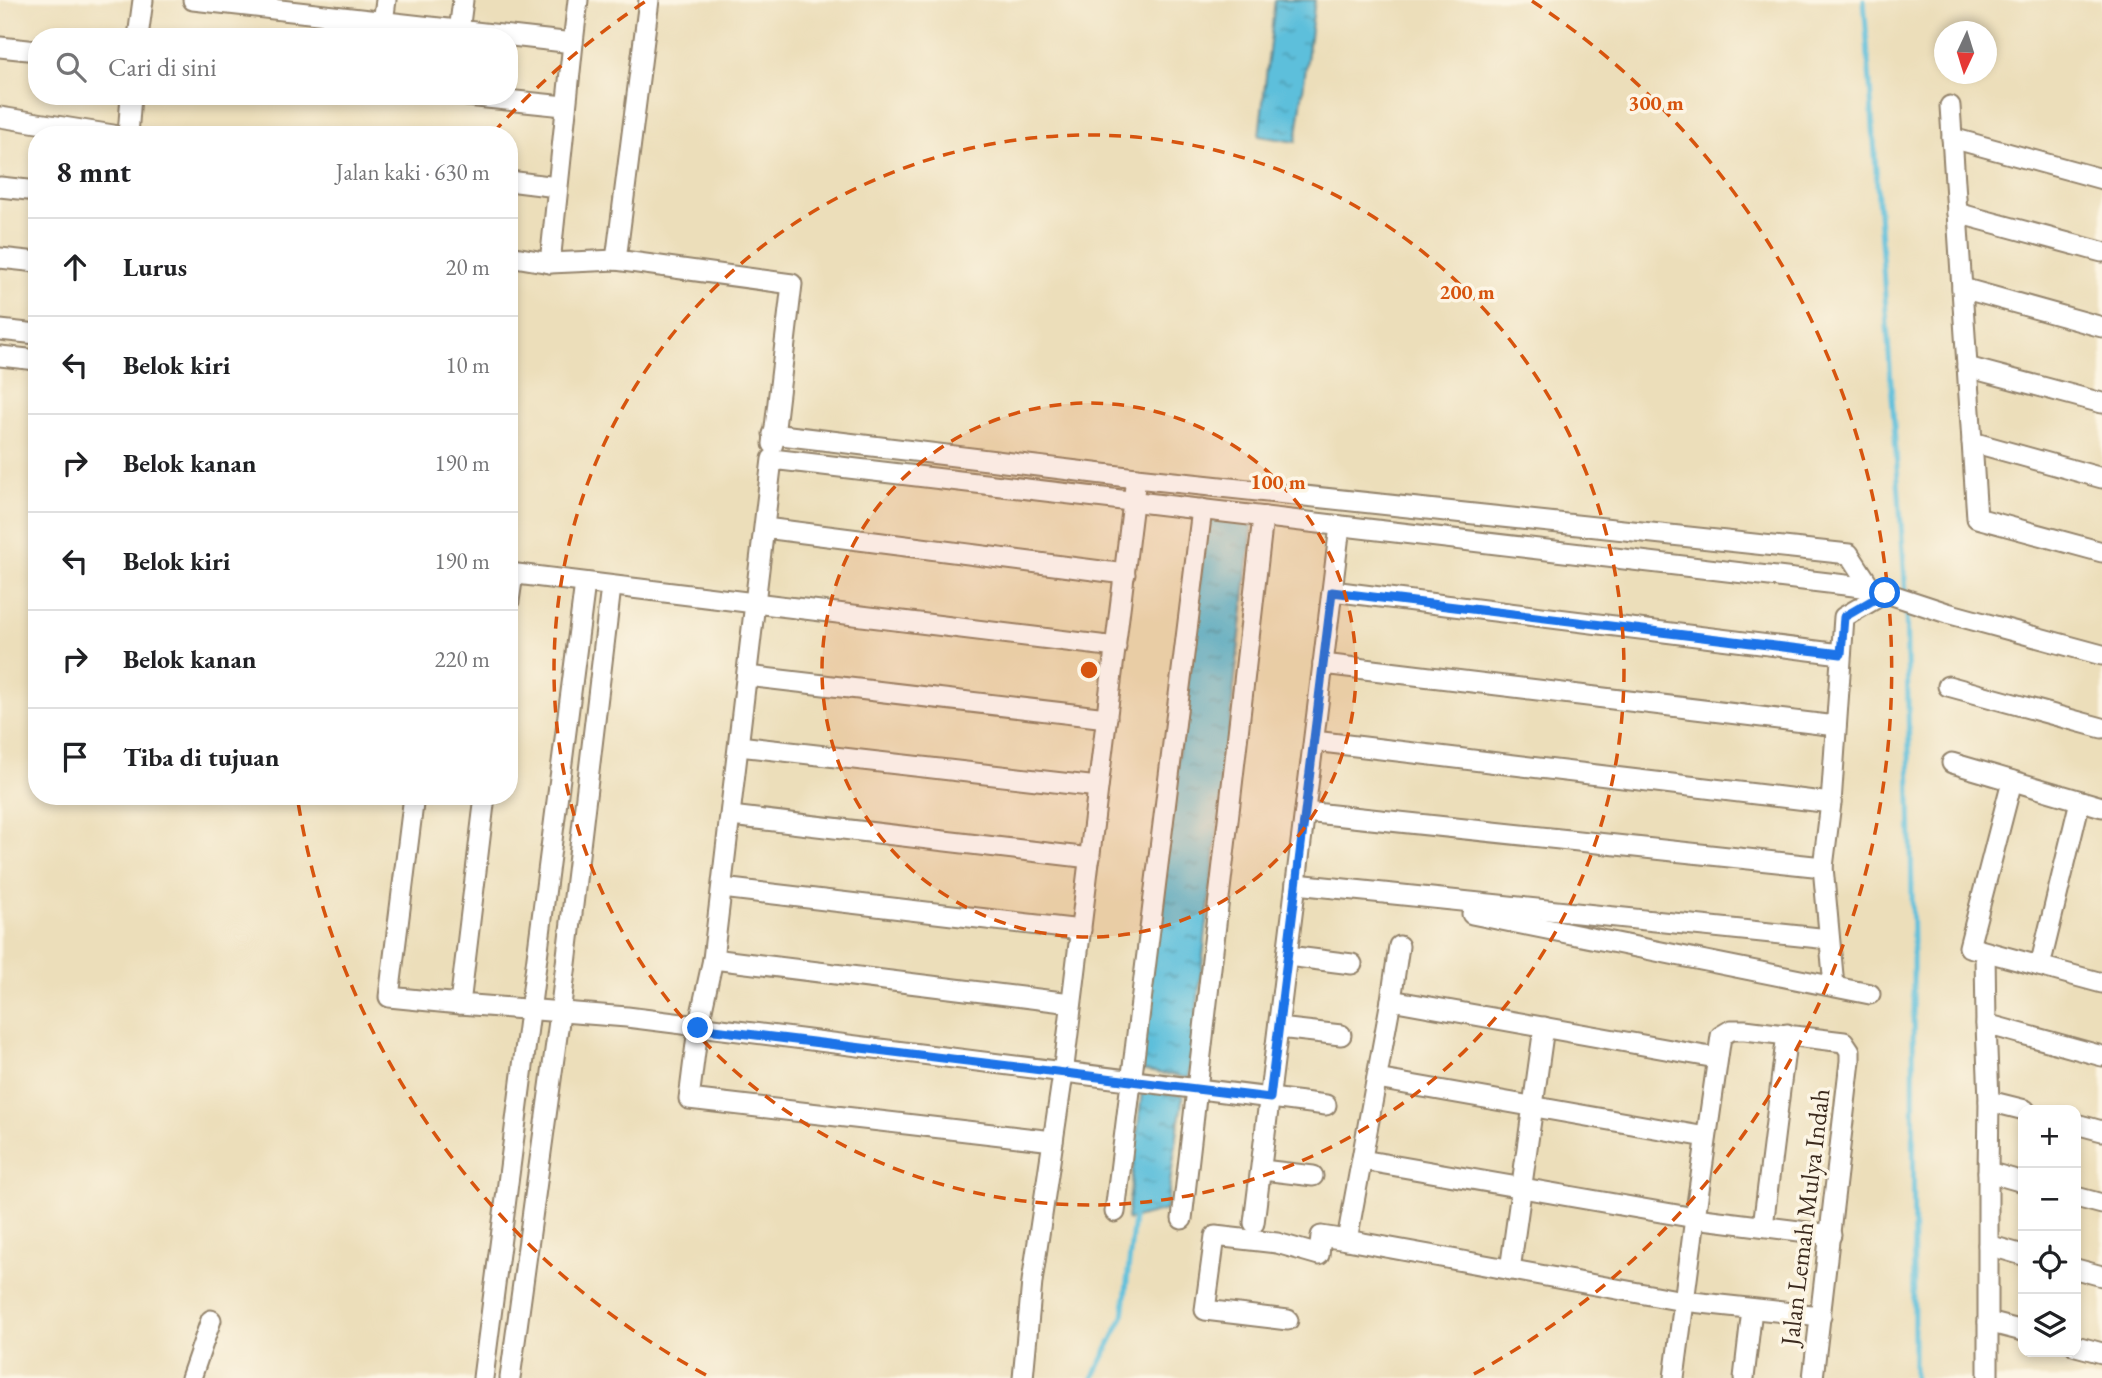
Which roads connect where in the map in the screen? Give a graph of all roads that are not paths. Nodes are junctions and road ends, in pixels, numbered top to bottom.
1 (143, 0) edge
2 (193, 0) edge
3 (386, 0) edge
4 (463, 0) edge
5 (578, 0) edge
6 (649, 0) edge
7 (383, 22) junction
8 (139, 28) edge
9 (429, 28) edge
10 (460, 28) edge
11 (518, 38) edge
12 (573, 43) junction
13 (0, 47) edge
14 (28, 50) edge
15 (518, 102) edge
16 (130, 105) edge
17 (1950, 106) dead end
18 (564, 107) junction
19 (0, 117) edge
20 (56, 126) edge
21 (129, 126) edge
22 (1952, 138) junction
23 (2102, 179) edge
24 (518, 182) edge
25 (0, 187) edge
26 (558, 187) junction
27 (28, 190) edge
28 (1957, 213) junction
29 (2102, 252) edge
30 (0, 258) edge
31 (518, 258) edge
32 (616, 260) junction
33 (28, 261) edge
34 (550, 263) junction
35 (1962, 288) junction
36 (2102, 327) edge
37 (0, 330) edge
38 (28, 333) edge
39 (0, 356) edge
40 (28, 359) edge
41 (1967, 367) junction
42 (2102, 403) edge
43 (773, 434) junction
44 (1972, 442) junction
45 (772, 459) junction
46 (1136, 478) junction
47 (2102, 478) edge
48 (1133, 501) junction
49 (1202, 509) junction
50 (1263, 517) junction
51 (1340, 526) junction
52 (765, 528) junction
53 (2102, 552) edge
54 (518, 574) edge
55 (1125, 574) junction
56 (585, 583) junction
57 (611, 587) junction
58 (1332, 592) junction
59 (1883, 592) junction
60 (753, 603) junction
61 (1116, 647) junction
62 (1841, 654) junction
63 (2102, 655) edge
64 (1323, 664) junction
65 (747, 676) junction
66 (1948, 686) dead end
67 (1107, 718) junction
68 (1836, 726) junction
69 (2102, 728) edge
70 (1314, 741) junction
71 (739, 747) junction
72 (1952, 763) dead end
73 (2012, 781) junction
74 (1098, 787) junction
75 (2080, 800) junction
76 (1831, 803) junction
77 (413, 805) edge
78 (484, 805) edge
79 (2102, 807) edge
80 (1305, 811) junction
81 (731, 816) junction
82 (1090, 858) junction
83 (1823, 867) junction
84 (1296, 884) junction
85 (722, 888) junction
86 (1360, 892) junction
87 (1081, 930) junction
88 (1829, 939) junction
89 (1399, 946) dead end
90 (1985, 952) junction
91 (1288, 956) junction
92 (713, 959) junction
93 (1352, 964) dead end
94 (2040, 966) junction
95 (2102, 983) edge
96 (1834, 986) junction
97 (1870, 993) dead end
98 (1391, 1000) junction
99 (1072, 1003) junction
100 (460, 1004) junction
101 (531, 1011) junction
102 (560, 1014) junction
103 (1986, 1024) junction
104 (1544, 1027) junction
105 (698, 1028) junction
106 (1279, 1028) junction
107 (1787, 1034) junction
108 (1342, 1035) dead end
109 (2102, 1056) edge
110 (1716, 1058) junction
111 (1063, 1074) junction
112 (1377, 1079) junction
113 (1129, 1082) junction
114 (1196, 1090) junction
115 (1270, 1098) junction
116 (1989, 1101) junction
117 (1326, 1105) dead end
118 (1532, 1106) junction
119 (2018, 1108) edge
120 (2081, 1125) edge
121 (2102, 1131) edge
122 (1706, 1137) junction
123 (1053, 1141) junction
124 (1362, 1160) junction
125 (1262, 1170) junction
126 (1988, 1172) junction
127 (1313, 1176) dead end
128 (2018, 1181) edge
129 (1521, 1188) junction
130 (2081, 1198) edge
131 (2102, 1204) edge
132 (1115, 1212) dead end
133 (1695, 1218) junction
134 (1182, 1219) dead end
135 (1254, 1223) dead end
136 (1763, 1226) junction
137 (1831, 1235) junction
138 (1347, 1240) junction
139 (1988, 1245) junction
140 (2018, 1254) edge
141 (1510, 1270) junction
142 (2081, 1270) edge
143 (2102, 1276) edge
144 (1683, 1301) junction
145 (1752, 1309) junction
146 (1821, 1317) junction
147 (211, 1320) dead end
148 (1288, 1320) dead end
149 (1988, 1322) junction
150 (2018, 1330) edge
151 (2081, 1347) edge
152 (2102, 1353) edge
153 (485, 1377) edge
154 (191, 1378) edge
155 (510, 1378) edge
156 (1023, 1378) edge
157 (1674, 1378) edge
158 (1744, 1378) edge
159 (1813, 1378) edge
160 (1988, 1378) edge

1 - 8 street
2 - 7 street
3 - 7 street
4 - 10 street
5 - 12 street
6 - 32 street
7 - 9 street
11 - 12 street
12 - 18 street
13 - 14 street
15 - 18 street
16 - 21 street
17 - 22 street
18 - 26 street
19 - 20 street
22 - 23 street
22 - 28 street
24 - 26 street
25 - 27 street
26 - 34 street
28 - 29 street
28 - 35 street
30 - 33 street
31 - 34 street
32 - 34 street
32 - 43 street
35 - 36 street
35 - 41 street
37 - 38 street
39 - 40 street
41 - 42 street
41 - 44 street
43 - 45 street
43 - 46 street
44 - 47 street
44 - 53 street
45 - 48 street
45 - 52 street
46 - 48 street
46 - 59 street
48 - 49 street
48 - 55 street
49 - 50 street
49 - 113 street
50 - 51 street
50 - 114 street
51 - 58 street
51 - 59 street
52 - 55 street
52 - 60 street
54 - 56 street
55 - 61 street
56 - 57 street
56 - 101 street
57 - 60 street
57 - 102 street
58 - 62 street
58 - 64 street
59 - 62 street
59 - 63 street
60 - 61 street
60 - 65 street
61 - 67 street
62 - 68 street
64 - 68 street
64 - 70 street
65 - 67 street
65 - 71 street
66 - 69 street
67 - 74 street
68 - 76 street
70 - 76 street
70 - 80 street
71 - 74 street
71 - 81 street
72 - 73 street
73 - 75 street
73 - 90 street
74 - 82 street
75 - 79 street
75 - 94 street
76 - 83 street
77 - 100 street
78 - 100 street
80 - 83 street
80 - 84 street
81 - 82 street
81 - 85 street
82 - 87 street
83 - 88 street
84 - 86 street
84 - 91 street
85 - 87 street
85 - 92 street
86 - 88 street
86 - 96 street
87 - 99 street
88 - 96 street
89 - 98 street
90 - 94 street
90 - 103 street
91 - 93 street
91 - 106 street
92 - 99 street
92 - 105 street
94 - 95 street
96 - 97 street
98 - 104 street
98 - 112 street
99 - 111 street
100 - 101 street
101 - 102 street
101 - 153 street
102 - 105 street
102 - 155 street
103 - 109 street
103 - 116 street
104 - 110 street
104 - 118 street
105 - 111 street
105 - 123 street
106 - 108 street
106 - 115 street
107 - 110 street
107 - 136 street
107 - 137 street, Jalan Lemah Mulya Indah
110 - 122 street
111 - 113 street
111 - 123 street
112 - 118 street
112 - 124 street
113 - 114 street
113 - 132 street
114 - 115 street
114 - 134 street
115 - 117 street
115 - 125 street
116 - 119 street
116 - 126 street
118 - 122 street
118 - 129 street
120 - 121 street
122 - 133 street
123 - 156 street
124 - 129 street
124 - 138 street
125 - 127 street
125 - 135 street
126 - 128 street
126 - 139 street
129 - 133 street
129 - 141 street
130 - 131 street
133 - 136 street
133 - 144 street
136 - 137 street
137 - 146 street, Jalan Lemah Mulya Indah
138 - 141 street
138 - 148 street
139 - 140 street
139 - 149 street
141 - 144 street
142 - 143 street
144 - 145 street
144 - 157 street
145 - 146 street
145 - 158 street
146 - 159 street, Jalan Lemah Mulya Indah
147 - 154 street
149 - 150 street
149 - 160 street
151 - 152 street

